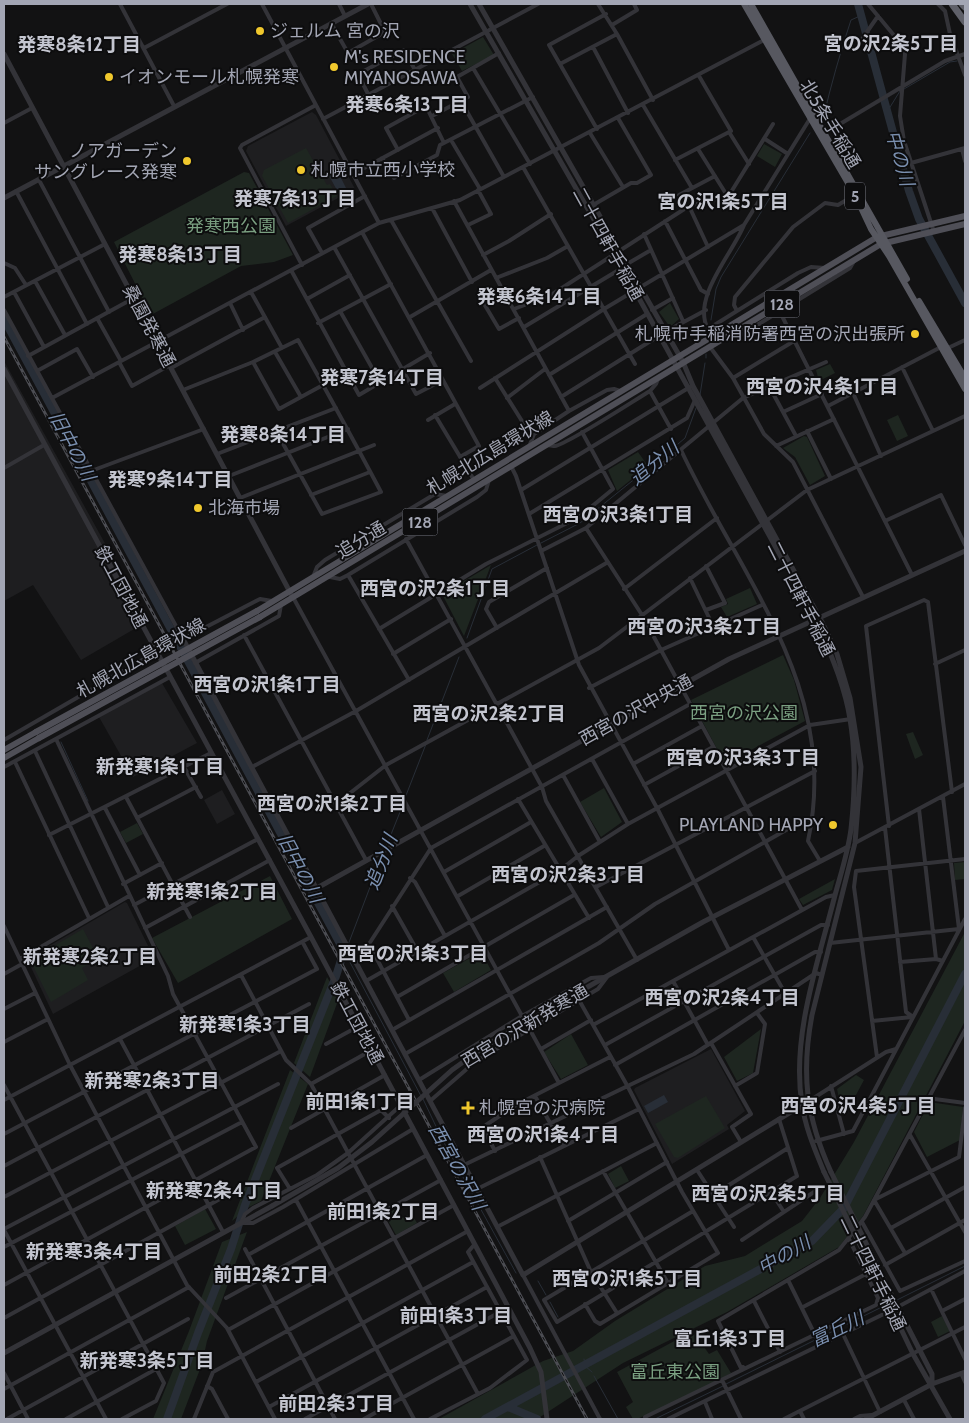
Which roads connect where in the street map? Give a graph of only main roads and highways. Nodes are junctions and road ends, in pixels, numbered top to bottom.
1 (744, 4) edge
2 (752, 4) edge
3 (952, 4) edge
4 (962, 4) edge
5 (965, 7) edge
6 (965, 22) edge
7 (767, 39) junction
8 (812, 116) junction
9 (965, 216) edge
10 (965, 224) edge
11 (880, 237) junction
12 (885, 244) junction
13 (944, 348) junction
14 (965, 378) edge
15 (965, 389) edge
16 (547, 444) joint
17 (292, 595) junction
18 (259, 614) junction
19 (37, 735) junction
20 (4, 750) edge
21 (4, 758) edge

1 - 7 highway, 北5条手稲通 / 5
2 - 7 highway, 北5条手稲通 / 5
3 - 6 highway
4 - 5 highway
7 - 8 highway, 北5条手稲通 / 5
8 - 11 highway, 北5条手稲通 / 5
8 - 11 highway, 北5条手稲通 / 5
9 - 11 main road, 札幌北広島環状線
10 - 12 main road, 札幌北広島環状線
11 - 12 highway, 北5条手稲通 / 5
11 - 17 main road, 札幌北広島環状線 / 128
12 - 13 highway, 北5条手稲通 / 5
12 - 16 main road, 札幌北広島環状線 / 128
13 - 14 highway, 北5条手稲通 / 5
13 - 15 highway, 北5条手稲通 / 5
16 - 17 main road, 追分通 / 128
17 - 18 main road, 札幌北広島環状線 / 128
17 - 18 main road, 札幌北広島環状線 / 128
18 - 19 main road, 札幌北広島環状線 / 128, bridge
19 - 20 main road, 札幌北広島環状線 / 128
19 - 21 main road, 札幌北広島環状線 / 128

